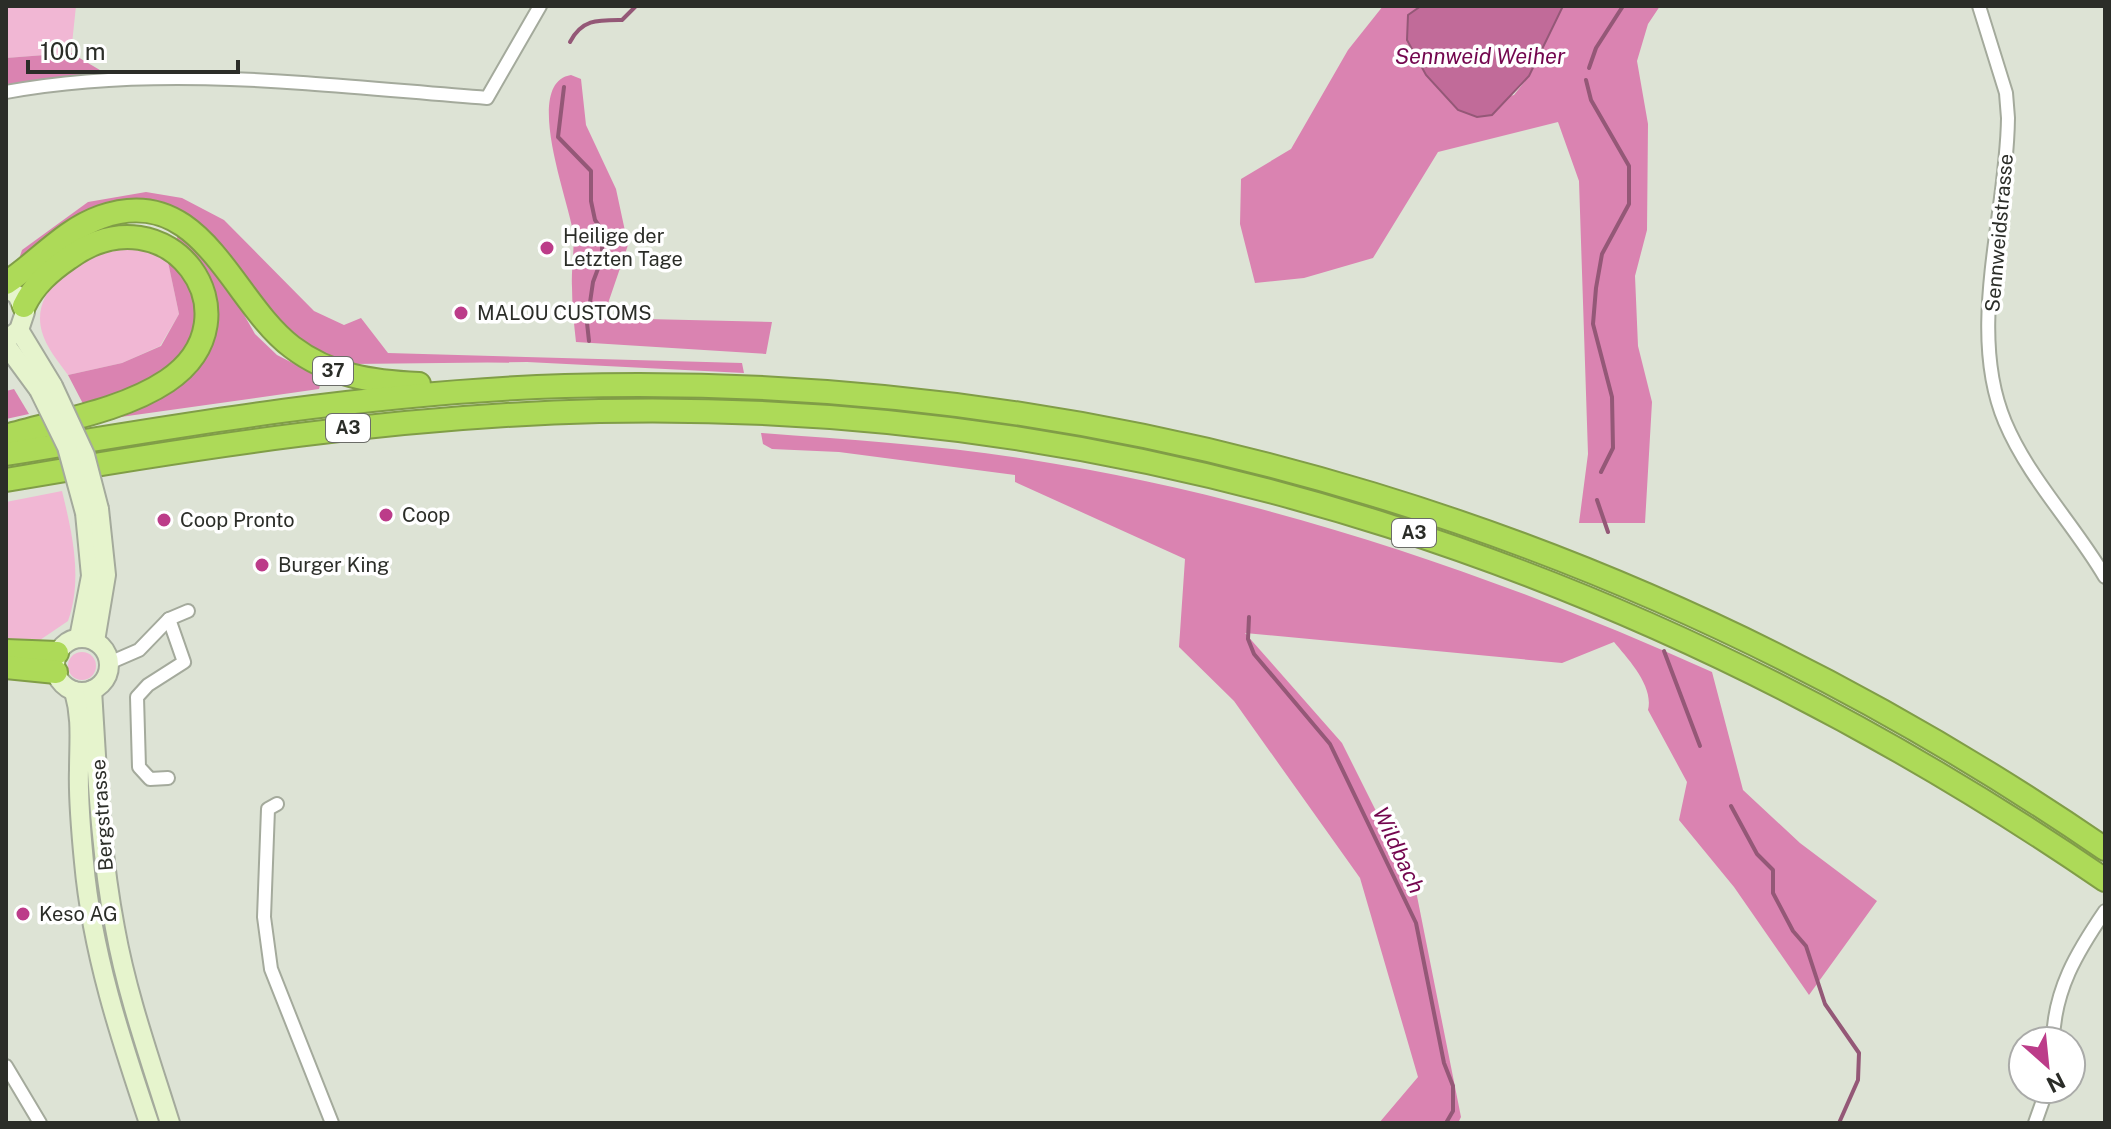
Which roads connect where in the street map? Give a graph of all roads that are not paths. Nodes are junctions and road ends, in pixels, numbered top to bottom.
1 (540, 6) edge
2 (1979, 6) edge
3 (6, 92) edge
4 (6, 286) edge
5 (24, 306) junction
6 (10, 339) edge
7 (544, 387) junction
8 (6, 436) edge
9 (6, 454) edge
10 (50, 473) junction
11 (6, 480) edge
12 (6, 489) edge
13 (2105, 577) edge
14 (188, 611) dead end
15 (169, 619) junction
16 (87, 639) junction
17 (6, 651) edge
18 (57, 663) junction
19 (109, 663) junction
20 (6, 667) edge
21 (83, 690) junction
22 (168, 778) dead end
23 (277, 804) dead end
24 (2105, 849) edge
25 (2105, 880) edge
26 (2102, 914) edge
27 (2054, 1025) edge
28 (6, 1066) edge
29 (40, 1123) edge
30 (149, 1123) edge
31 (170, 1123) edge
32 (332, 1123) edge

1 - 3 street
2 - 13 street, Sennweidstrasse
4 - 5 main road
4 - 7 highway, 37
5 - 6 main road
5 - 8 highway
6 - 16 main road, bridge
7 - 9 highway, A3
7 - 24 highway, A3
10 - 11 highway, A3
10 - 12 highway
10 - 25 highway, A3
14 - 15 street
15 - 19 street
15 - 22 street
16 - 18 main road
16 - 19 main road
17 - 18 highway
18 - 20 highway
18 - 21 main road
19 - 21 main road
21 - 30 main road, Bergstrasse
21 - 31 main road, Bergstrasse
23 - 32 street
26 - 27 street
28 - 29 street

